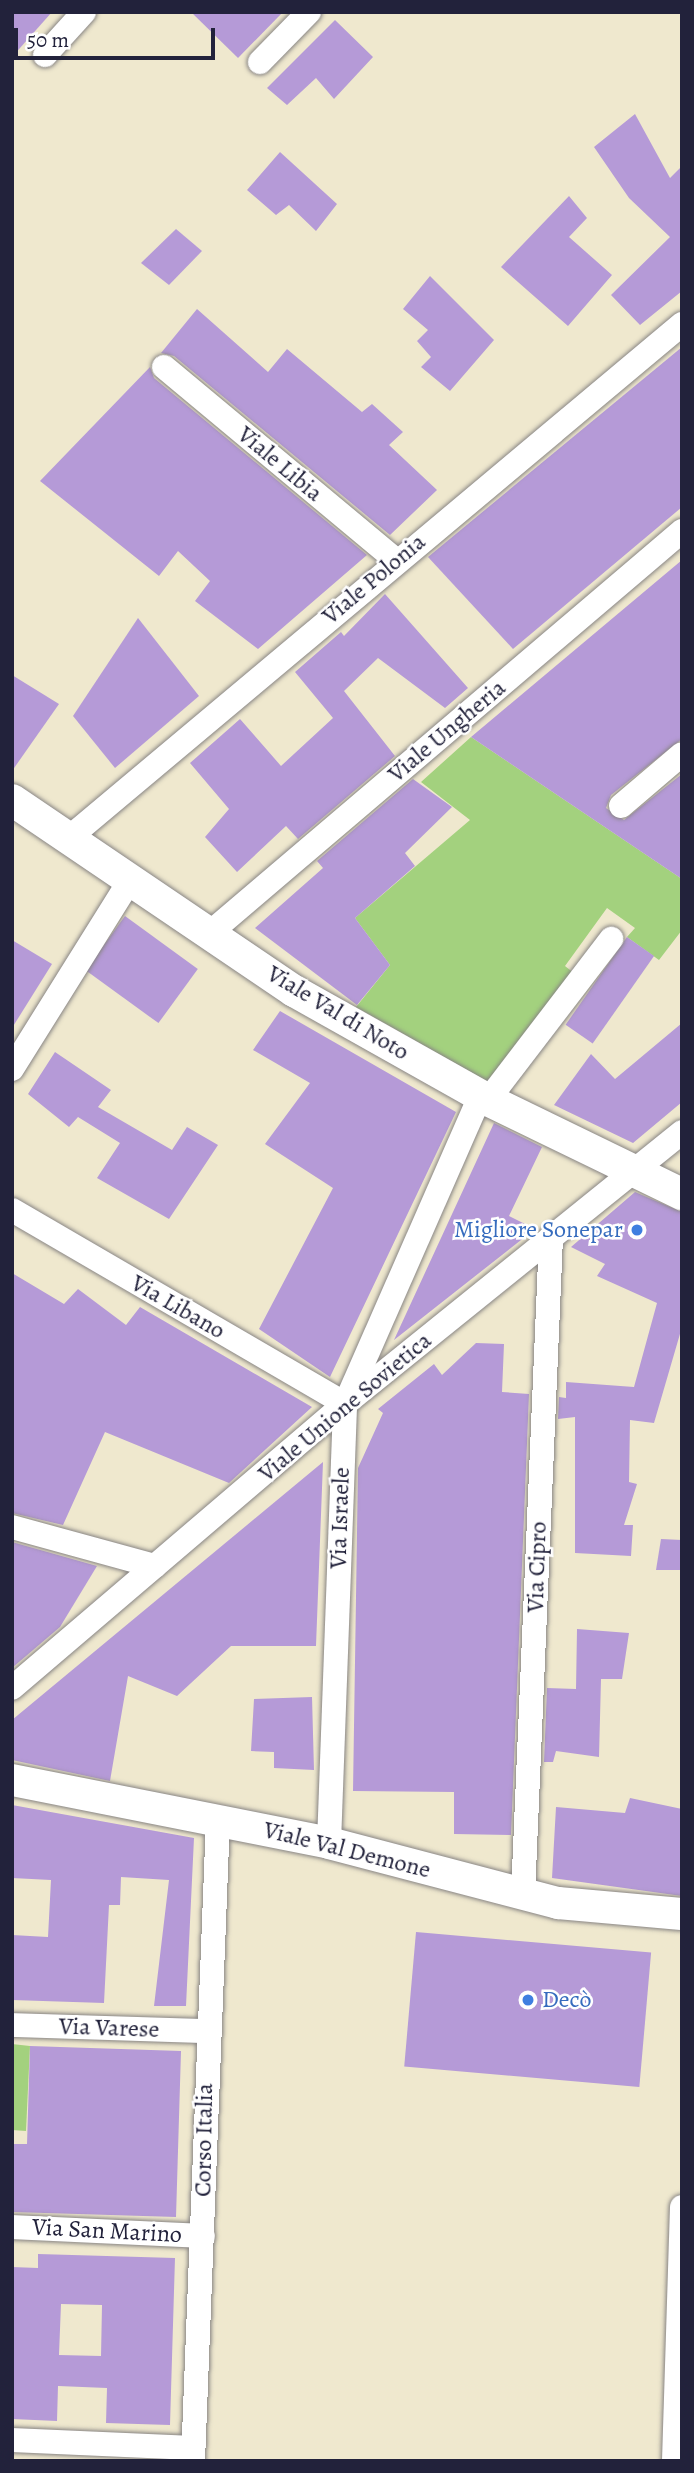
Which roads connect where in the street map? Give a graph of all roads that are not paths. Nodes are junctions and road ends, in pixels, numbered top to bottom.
1 (84, 12) edge
2 (309, 12) edge
3 (45, 55) dead end
4 (260, 62) dead end
5 (682, 324) edge
6 (164, 367) dead end
7 (682, 531) edge
8 (396, 560) junction
9 (682, 754) edge
10 (12, 800) edge
11 (621, 806) dead end
12 (70, 837) junction
13 (132, 877) junction
14 (211, 932) junction
15 (611, 939) dead end
16 (12, 1069) edge
17 (484, 1098) junction
18 (682, 1132) edge
19 (632, 1172) junction
20 (682, 1194) edge
21 (12, 1210) edge
22 (551, 1239) junction
23 (345, 1404) junction
24 (12, 1527) edge
25 (155, 1566) junction
26 (12, 1688) edge
27 (12, 1780) edge
28 (218, 1819) junction
29 (329, 1843) junction
30 (523, 1895) junction
31 (682, 1914) edge
32 (12, 2025) edge
33 (206, 2031) junction
34 (682, 2207) edge
35 (12, 2227) edge
36 (203, 2236) junction
37 (680, 2280) edge
38 (12, 2440) edge
39 (193, 2454) edge
40 (677, 2455) edge

1 - 3 street
2 - 4 street
5 - 8 street, Viale Polonia
6 - 8 street, Viale Libia
7 - 14 street, Viale Ungheria
8 - 12 street, Viale Polonia
9 - 11 street
10 - 12 street, Viale Val di Noto
12 - 13 street, Viale Val di Noto
13 - 14 street, Viale Val di Noto
13 - 16 street
14 - 17 street, Viale Val di Noto
15 - 17 street, Via Israele
17 - 19 street, Viale Val di Noto
17 - 23 street, Via Israele
18 - 19 street, Viale Unione Sovietica
19 - 20 street, Viale Val di Noto
19 - 22 street, Viale Unione Sovietica
21 - 23 street, Via Libano
22 - 23 street, Viale Unione Sovietica
22 - 30 street, Via Cipro
23 - 25 street, Viale Unione Sovietica
23 - 29 street, Via Israele
24 - 25 street
25 - 26 street, Viale Unione Sovietica
27 - 28 street, Viale Val Demone
28 - 29 street, Viale Val Demone
28 - 33 street, Corso Italia
29 - 30 street, Viale Val Demone
30 - 31 street, Viale Val Demone
32 - 33 street, Via Varese
33 - 36 street, Corso Italia
34 - 37 street
35 - 36 street, Via San Marino
36 - 39 street, Corso Italia
37 - 40 street
38 - 39 street

